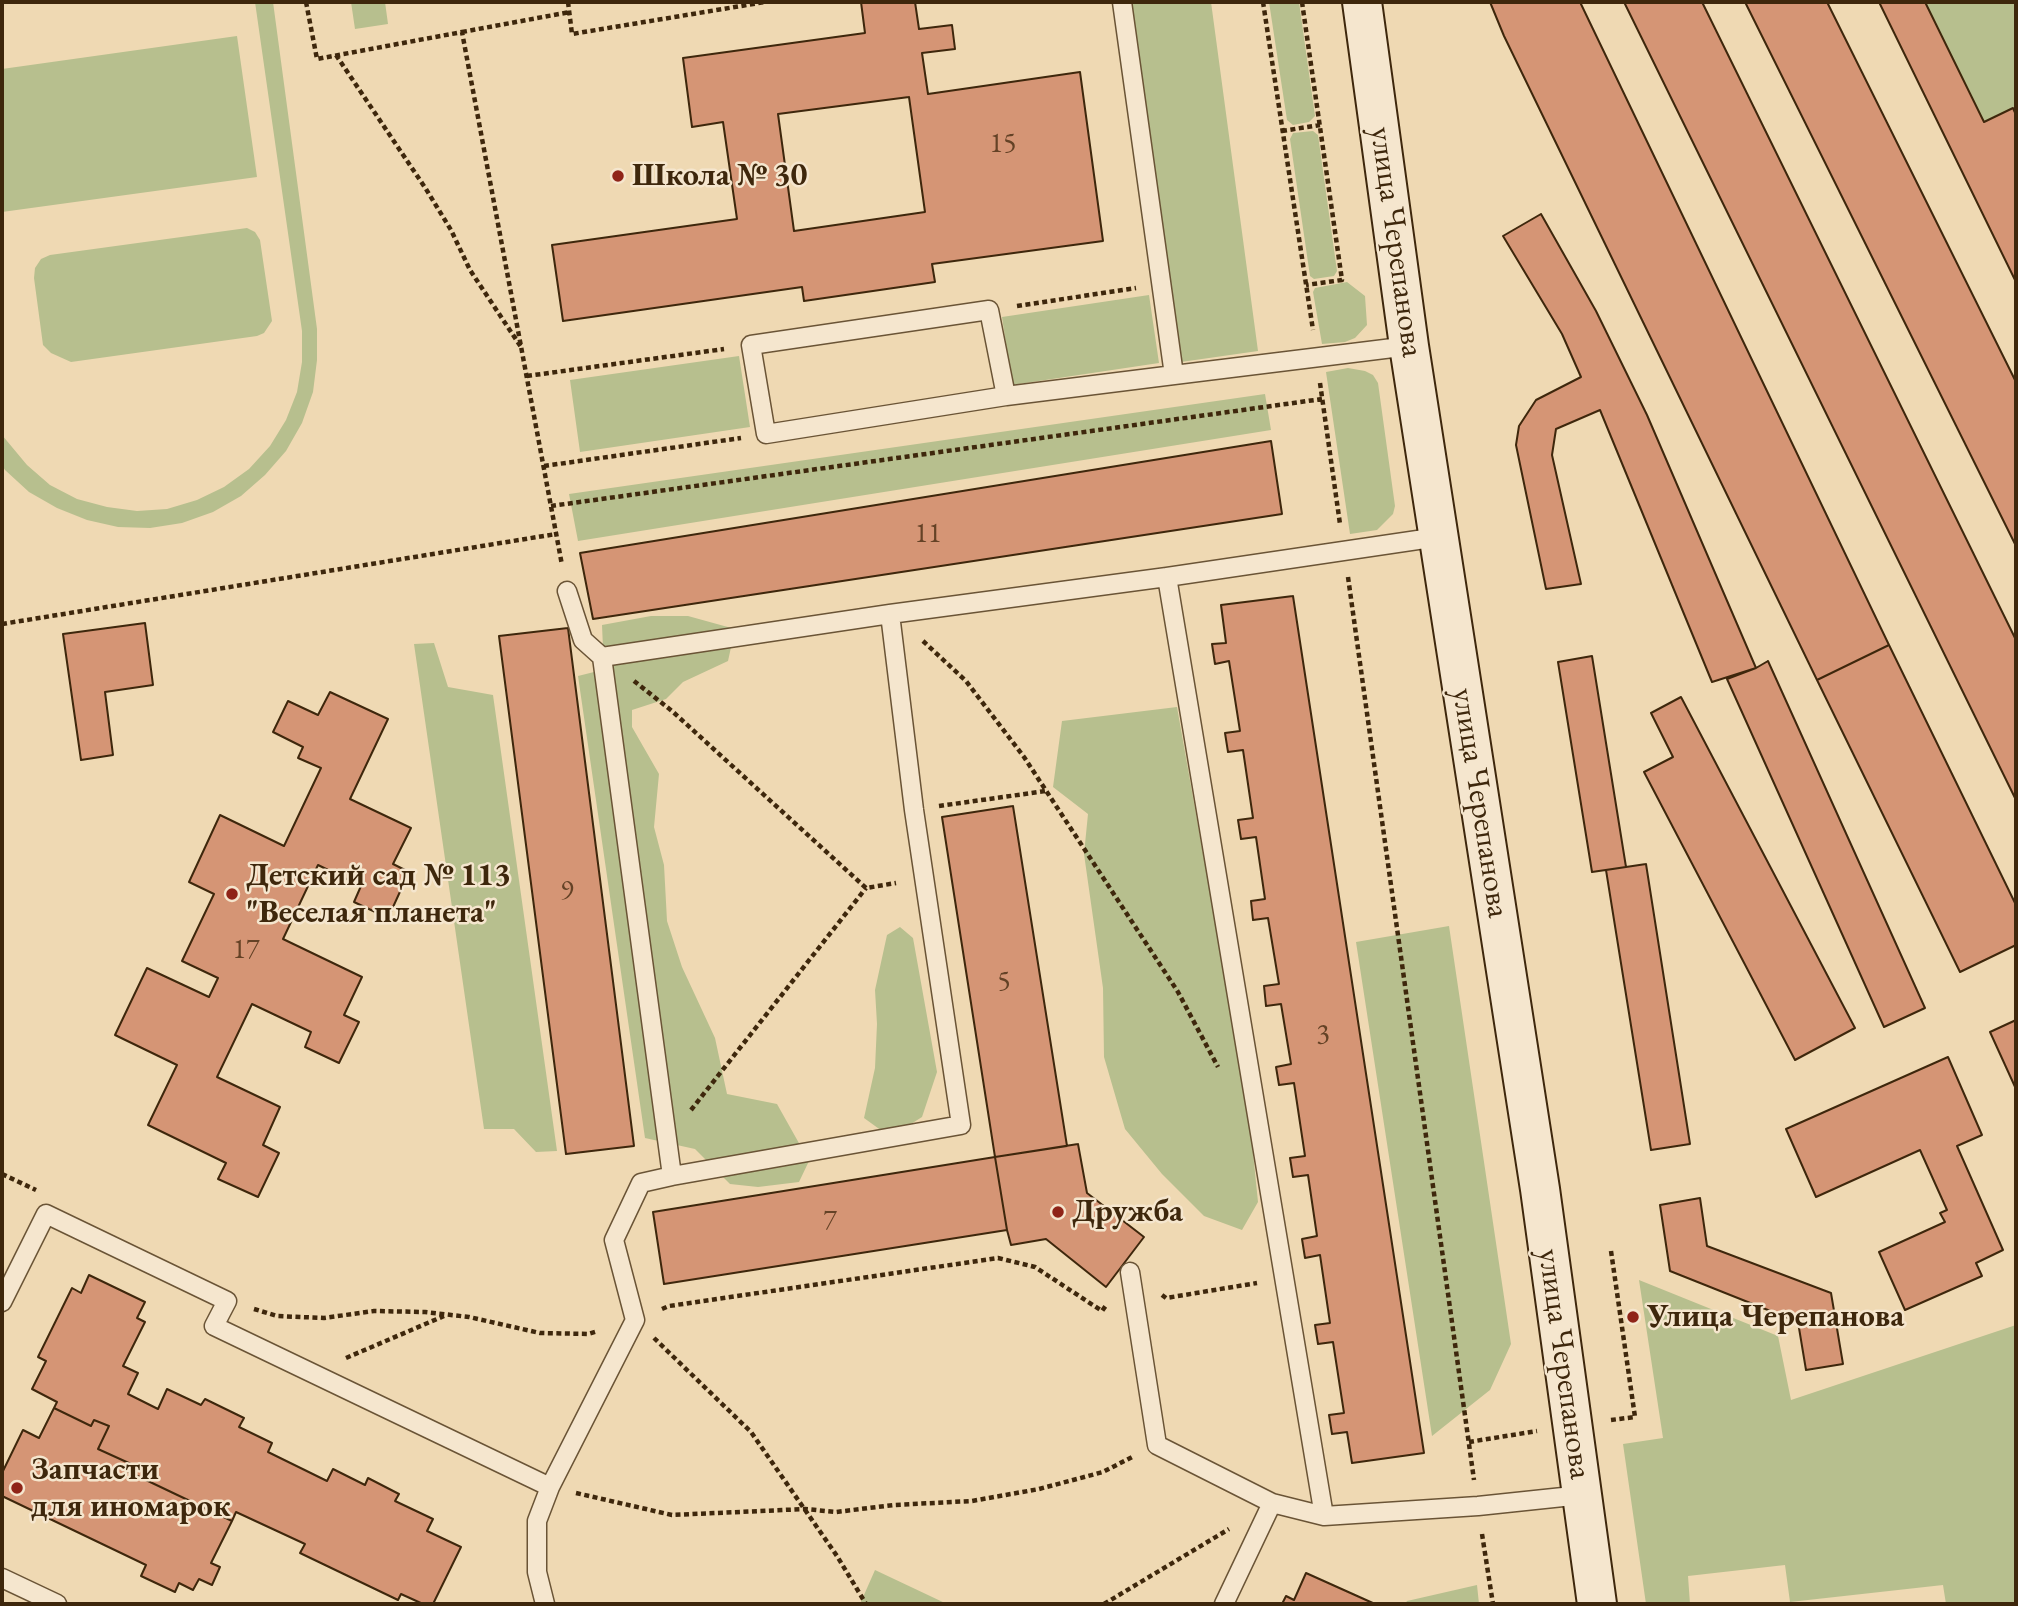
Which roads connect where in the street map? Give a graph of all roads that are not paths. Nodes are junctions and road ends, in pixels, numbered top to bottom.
1 (1122, 2) edge
2 (1362, 2) edge
3 (1409, 346) junction
4 (1174, 375) junction
5 (1006, 396) junction
6 (1438, 537) junction
7 (1167, 577) junction
8 (567, 591) road end
9 (890, 614) junction
10 (602, 657) junction
11 (673, 1175) junction
12 (1130, 1272) road end
13 (2, 1302) edge
14 (550, 1487) junction
15 (1582, 1495) junction
16 (1272, 1503) junction
17 (1324, 1516) junction
18 (2, 1578) edge
19 (57, 1604) edge
20 (545, 1604) edge
21 (1224, 1604) edge
22 (1597, 1604) edge

1 - 4 lane
2 - 3 main road, улица Черепанова
3 - 4 lane
3 - 6 main road, улица Черепанова
4 - 5 lane
5 - 5 lane
6 - 7 lane
6 - 15 main road, улица Черепанова
7 - 9 lane
7 - 17 lane
8 - 10 lane
9 - 10 lane
9 - 11 lane
10 - 11 lane
11 - 14 lane
12 - 16 lane
13 - 14 lane
14 - 20 lane
15 - 17 lane
15 - 22 main road, улица Черепанова
16 - 17 lane
16 - 21 lane
18 - 19 lane

